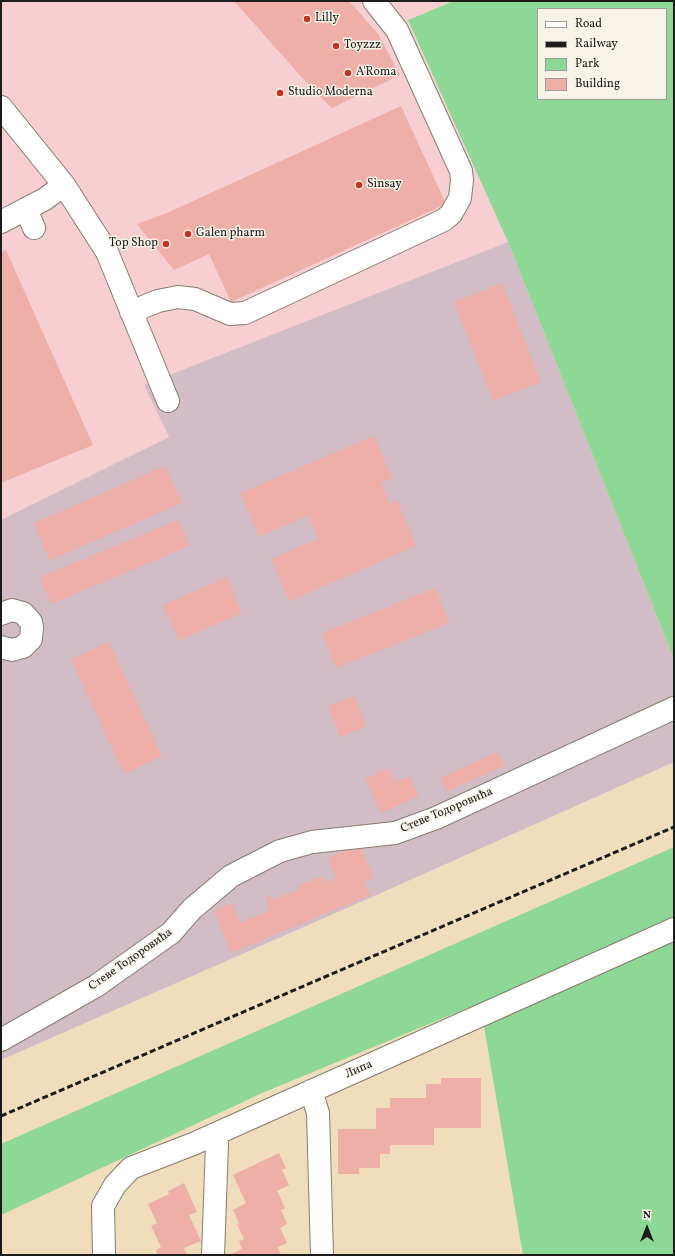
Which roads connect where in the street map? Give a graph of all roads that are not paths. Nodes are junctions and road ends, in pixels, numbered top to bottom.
1 (374, 1) edge
2 (1, 107) edge
3 (64, 185) junction
4 (1, 222) edge
5 (131, 312) junction
6 (168, 401) dead end
7 (1, 614) edge
8 (1, 646) edge
9 (674, 708) edge
10 (674, 929) edge
11 (1, 1040) edge
12 (311, 1091) junction
13 (215, 1134) junction
14 (104, 1255) edge
15 (213, 1255) edge
16 (322, 1255) edge

1 - 5 street
2 - 3 street
3 - 4 street
3 - 5 street
5 - 6 street
7 - 8 street
9 - 11 street, Стеве Тодоровића
10 - 12 street, Липа
12 - 13 street, Липа
12 - 16 street
13 - 14 street, Липа
13 - 15 street

